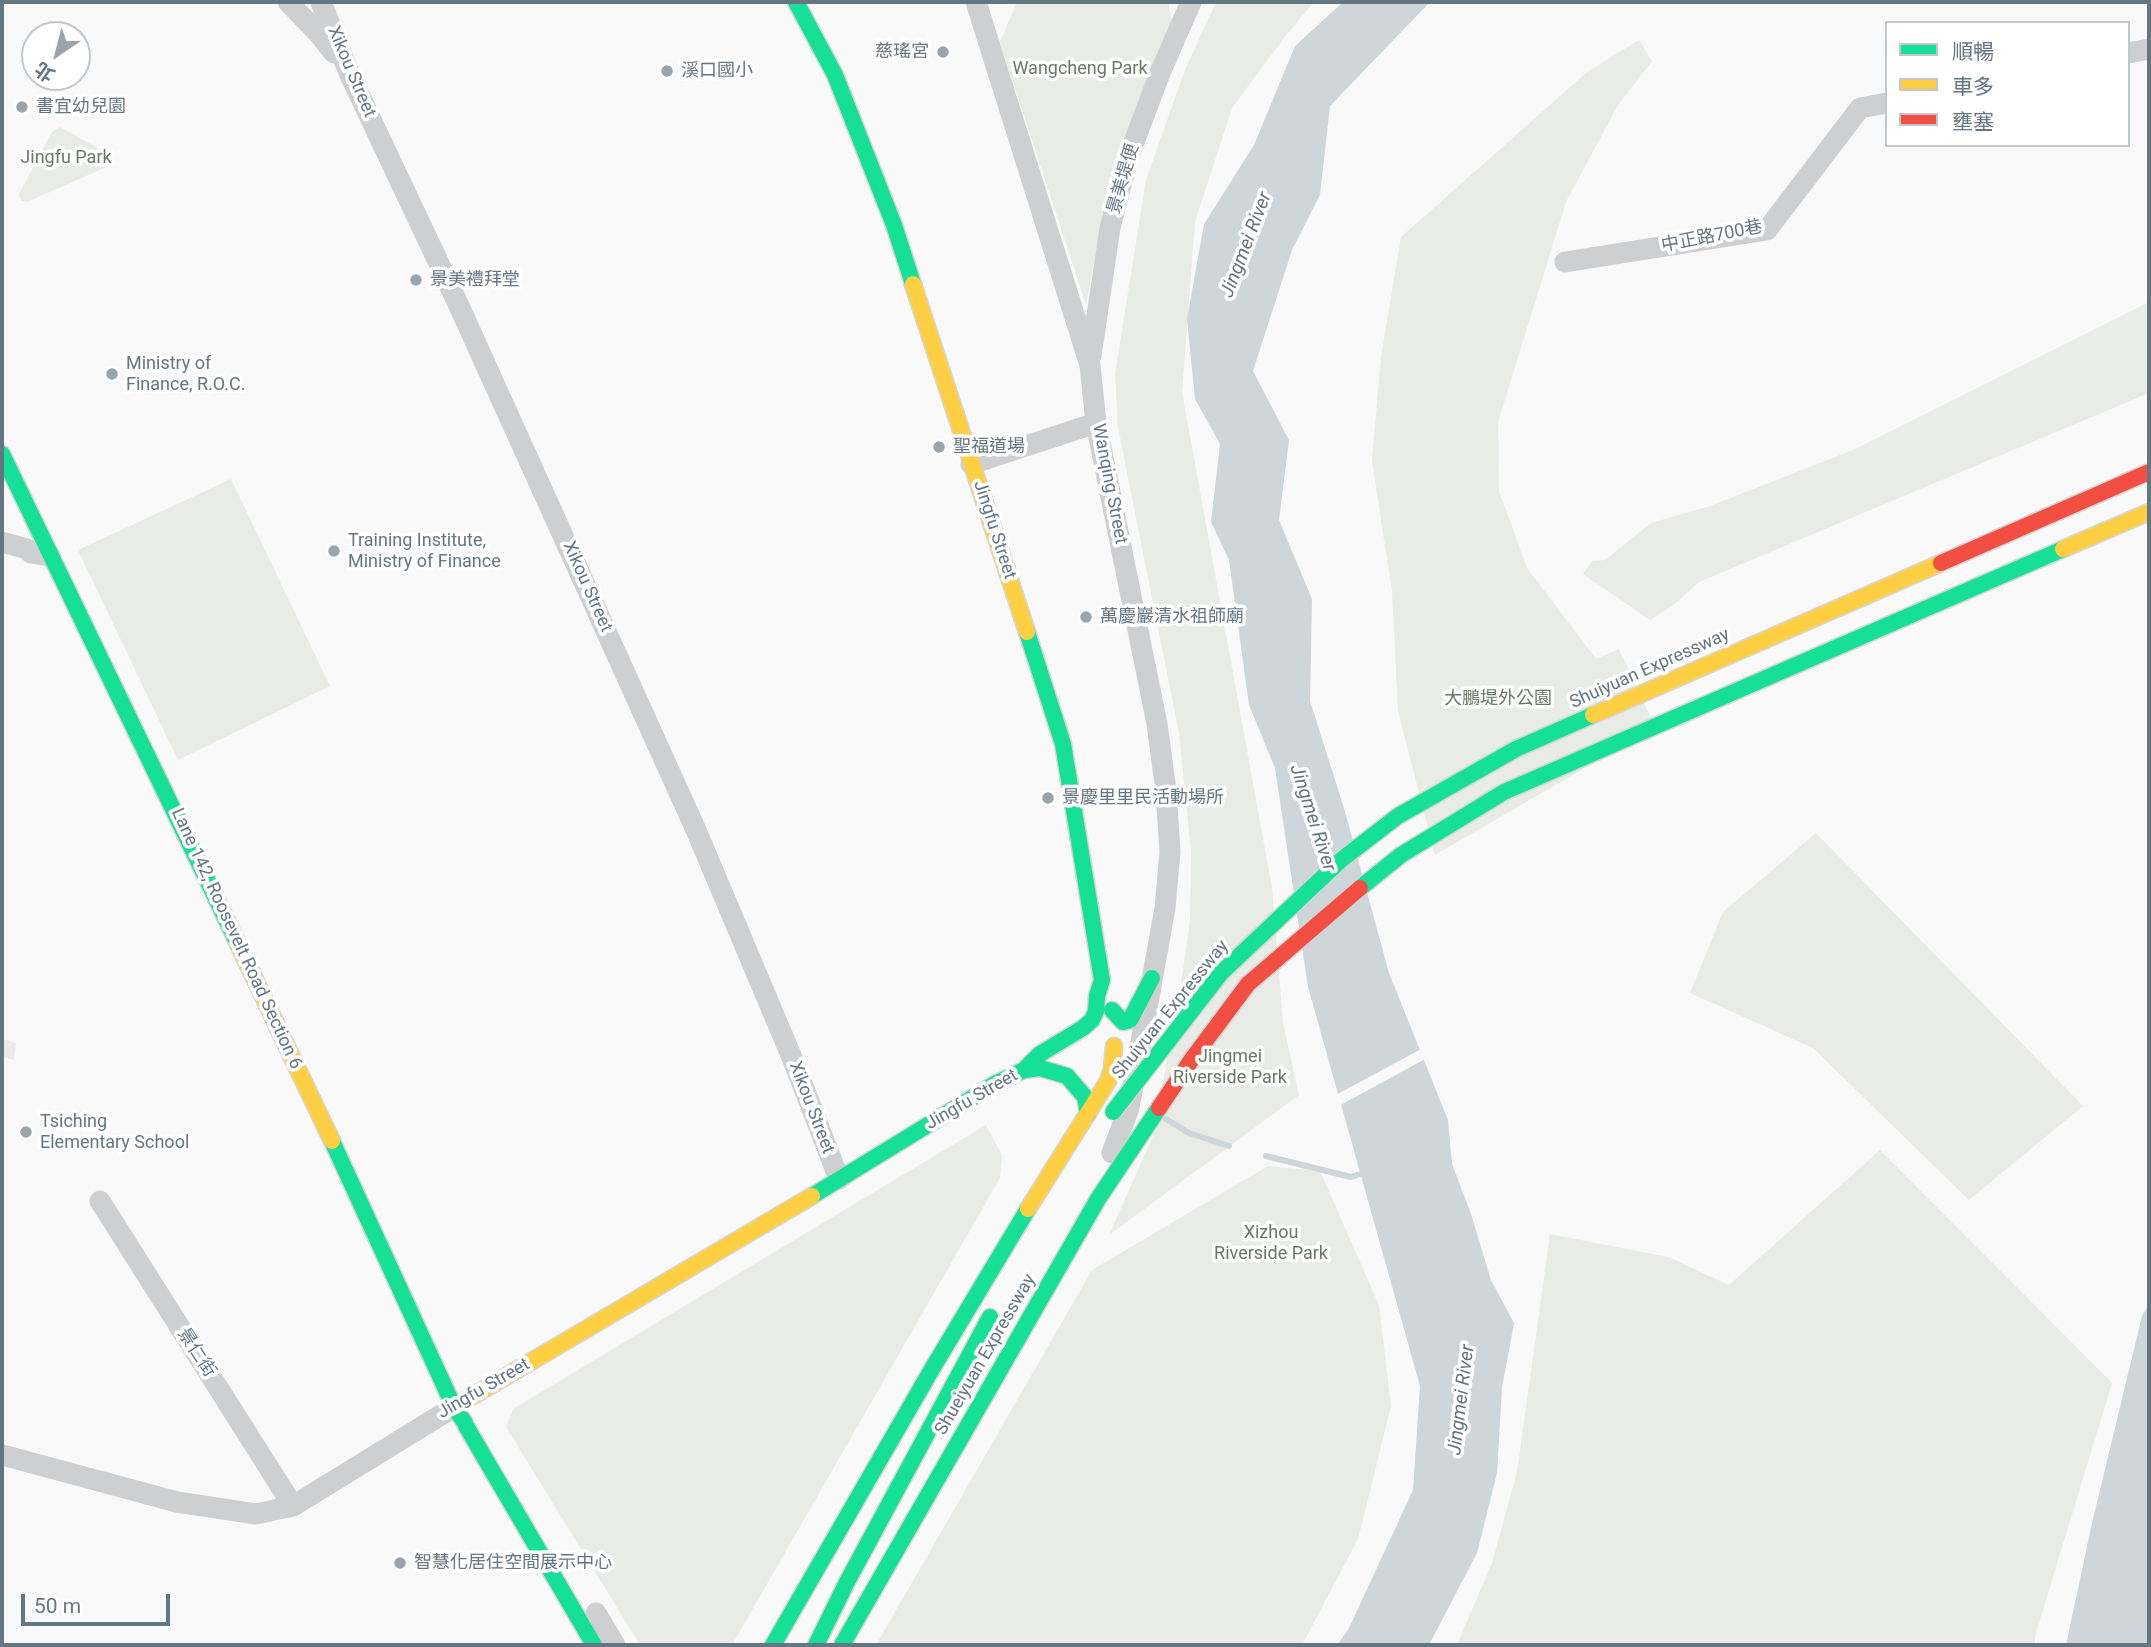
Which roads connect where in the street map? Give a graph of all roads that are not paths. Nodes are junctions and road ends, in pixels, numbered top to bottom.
1 (288, 2) edge
2 (321, 2) edge
3 (796, 2) edge
4 (976, 2) edge
5 (1191, 2) edge
6 (2149, 49) edge
7 (2130, 54) edge
8 (349, 75) junction
9 (1885, 103) edge
10 (1565, 262) dead end
11 (1090, 365) junction
12 (1097, 423) junction
13 (2, 454) edge
14 (971, 464) junction
15 (2149, 472) edge
16 (2149, 512) edge
17 (2, 542) edge
18 (50, 555) junction
19 (1152, 978) junction
20 (1102, 980) junction
21 (1112, 1010) junction
22 (1114, 1046) junction
23 (1024, 1070) junction
24 (1129, 1108) junction
25 (1088, 1114) junction
26 (1106, 1124) dead end
27 (839, 1179) junction
28 (100, 1200) dead end
29 (999, 1301) dead end
30 (454, 1407) junction
31 (466, 1426) junction
32 (2, 1455) edge
33 (293, 1506) junction
34 (579, 1645) edge
35 (594, 1645) edge
36 (615, 1645) edge
37 (773, 1645) edge
38 (816, 1645) edge
39 (833, 1645) edge
40 (842, 1645) edge

1 - 8 street
2 - 8 street, Xikou Street
3 - 14 main road, Jingfu Street
4 - 11 street, Wanqing Street
5 - 11 street, 景美堤便
6 - 7 street
8 - 27 street, Xikou Street
9 - 10 street, 中正路700巷
11 - 12 street, Wanqing Street
12 - 14 street
12 - 19 street, Wanqing Street
13 - 18 main road, Lane 142, Roosevelt Road Section 6
14 - 20 main road, Jingfu Street
15 - 26 main road, Shuiyuan Expressway, bridge
16 - 40 main road
17 - 18 street
18 - 30 main road, Lane 142, Roosevelt Road Section 6
19 - 21 main road
19 - 24 street, Wanqing Street
20 - 21 main road
20 - 23 main road, Jingfu Street
21 - 22 main road
22 - 24 main road
22 - 25 main road
23 - 25 main road
23 - 27 main road, Jingfu Street
24 - 39 street, Wanqing Street
25 - 37 main road
27 - 30 main road, Jingfu Street
28 - 33 street, 景仁街
29 - 38 main road, Shueiyuan Expressway
30 - 31 main road, Lane 142, Roosevelt Road Section 6
30 - 33 street, Jingfu Street
31 - 34 street, Lane 142, Roosevelt Road Section 6
31 - 35 main road
31 - 36 street, Lane 142, Roosevelt Road Section 6
32 - 33 street, Jingfu Street

